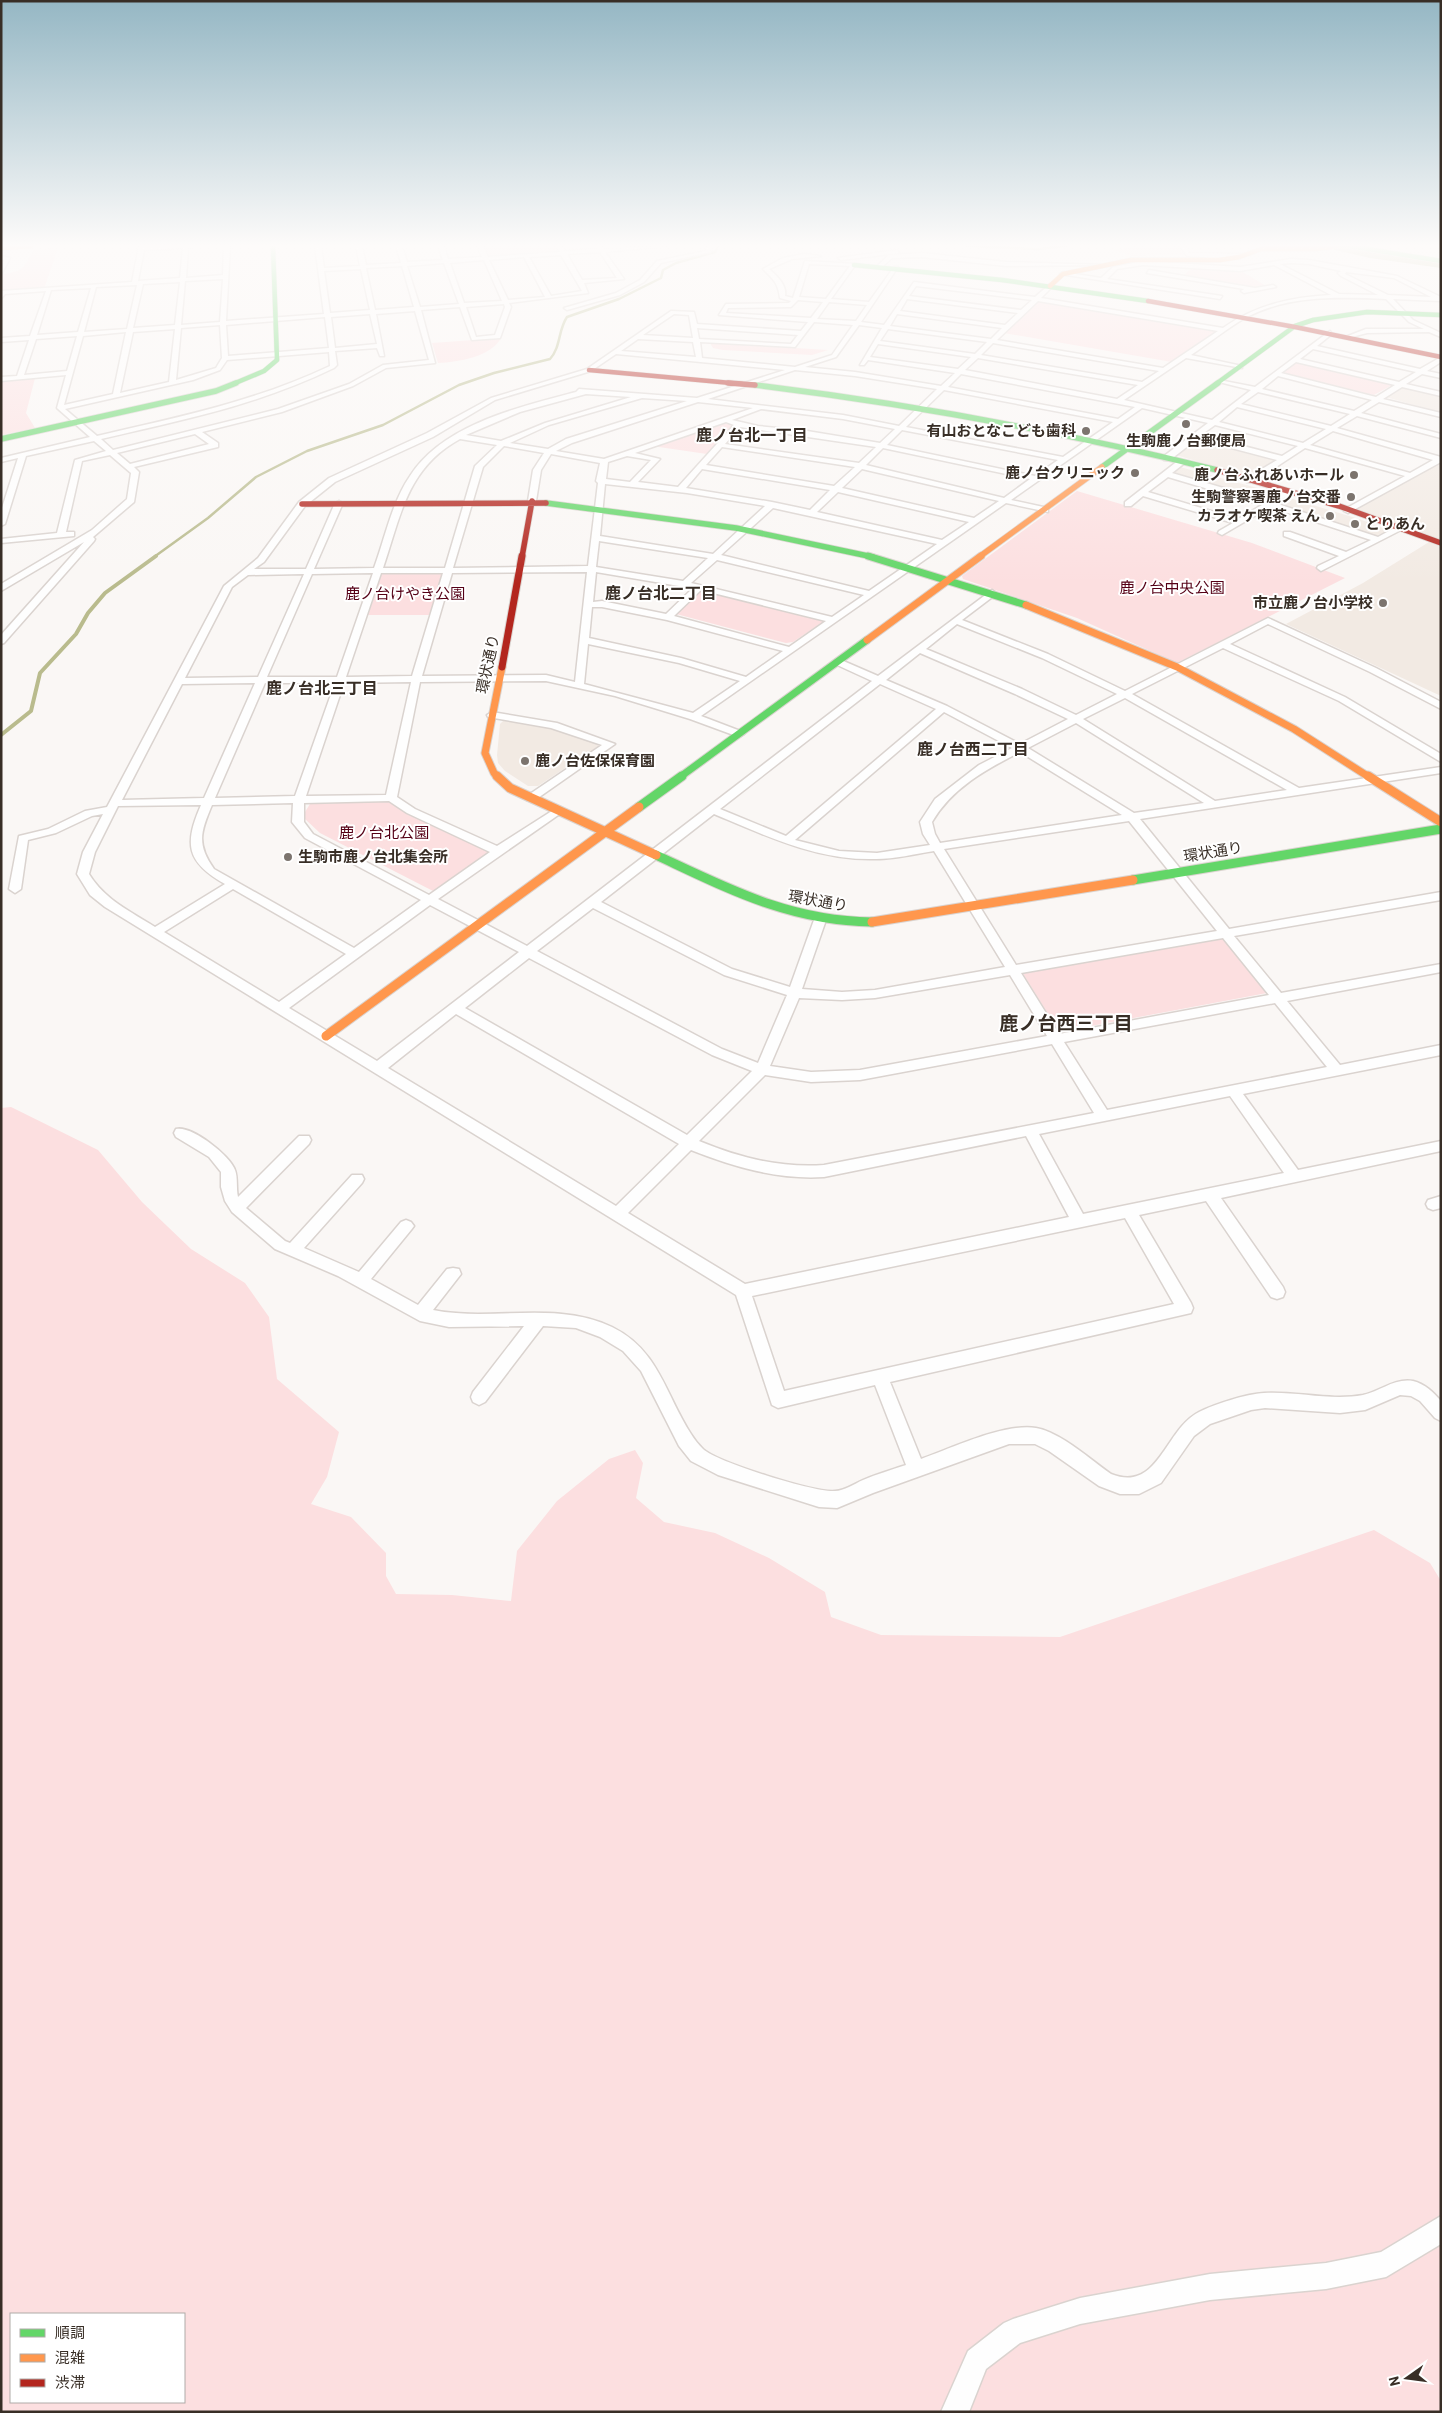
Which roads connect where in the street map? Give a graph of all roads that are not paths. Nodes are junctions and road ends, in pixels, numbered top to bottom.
1 (225, 358) edge
2 (866, 358) edge
3 (26, 359) edge
4 (75, 359) edge
5 (123, 359) edge
6 (174, 359) edge
7 (277, 359) edge
8 (333, 359) edge
9 (383, 359) edge
10 (433, 359) edge
11 (605, 359) edge
12 (705, 359) edge
13 (827, 359) edge
14 (870, 359) edge
15 (974, 359) edge
16 (992, 359) edge
17 (1097, 359) edge
18 (1181, 359) edge
19 (1198, 359) edge
20 (1251, 359) edge
21 (1365, 359) edge
22 (1440, 359) edge
23 (1294, 360) joint
24 (385, 366) junction
25 (1240, 367) junction
26 (800, 368) junction
27 (589, 370) junction
28 (1164, 370) junction
29 (961, 371) junction
30 (1421, 371) junction
31 (71, 373) junction
32 (855, 374) junction
33 (1276, 374) junction
34 (1441, 376) edge
35 (20, 378) junction
36 (1, 379) edge
37 (1221, 381) junction
38 (172, 383) junction
39 (751, 384) junction
40 (1143, 384) junction
41 (1400, 384) junction
42 (530, 388) junction
43 (943, 388) junction
44 (1256, 389) junction
45 (588, 391) junction
46 (1441, 394) edge
47 (116, 395) junction
48 (644, 395) junction
49 (1378, 398) junction
50 (254, 400) junction
51 (701, 400) junction
52 (1120, 400) junction
53 (1142, 405) junction
54 (1236, 405) junction
55 (924, 406) junction
56 (766, 407) junction
57 (60, 408) junction
58 (280, 411) junction
59 (1355, 413) junction
60 (1176, 414) junction
61 (1441, 415) edge
62 (724, 419) junction
63 (1118, 421) junction
64 (78, 422) junction
65 (1214, 422) junction
66 (737, 426) junction
67 (902, 427) junction
68 (1331, 428) junction
69 (197, 432) junction
70 (434, 432) junction
71 (457, 436) junction
72 (1195, 436) junction
73 (1441, 436) edge
74 (96, 438) junction
75 (1, 439) edge
76 (1091, 440) junction
77 (503, 443) junction
78 (1306, 444) junction
79 (720, 445) junction
80 (882, 446) junction
81 (1128, 449) junction
82 (548, 450) junction
83 (112, 452) junction
84 (625, 453) junction
85 (23, 455) junction
86 (1167, 458) junction
87 (1064, 459) junction
88 (1283, 459) junction
89 (1, 460) edge
90 (1441, 460) edge
91 (604, 461) junction
92 (1182, 462) junction
93 (131, 466) junction
94 (861, 466) junction
95 (701, 467) junction
96 (1166, 474) junction
97 (1412, 476) junction
98 (1035, 478) junction
99 (1250, 480) junction
100 (600, 481) junction
101 (632, 484) junction
102 (836, 488) junction
103 (680, 490) junction
104 (1288, 492) junction
105 (1142, 493) junction
106 (1006, 500) junction
107 (532, 501) junction
108 (468, 502) junction
109 (339, 503) junction
110 (402, 503) junction
111 (302, 504) junction
112 (772, 504) junction
113 (1128, 504) dead end
114 (1269, 504) junction
115 (597, 508) junction
116 (1045, 510) junction
117 (813, 511) junction
118 (1348, 511) junction
119 (976, 521) junction
120 (1239, 522) junction
121 (1, 524) edge
122 (744, 529) junction
123 (1398, 529) junction
124 (95, 532) junction
125 (1222, 533) dead end
126 (1286, 534) dead end
127 (61, 535) junction
128 (594, 538) junction
129 (1377, 539) junction
130 (1, 541) edge
131 (944, 543) junction
132 (1441, 543) edge
133 (1346, 555) junction
134 (716, 556) junction
135 (909, 567) junction
136 (1321, 568) dead end
137 (591, 569) junction
138 (448, 570) junction
139 (518, 570) junction
140 (378, 571) junction
141 (246, 572) junction
142 (310, 572) junction
143 (950, 579) junction
144 (685, 584) junction
145 (699, 587) junction
146 (1, 588) edge
147 (992, 593) junction
148 (871, 594) junction
149 (587, 605) junction
150 (668, 617) junction
151 (833, 620) junction
152 (956, 621) junction
153 (584, 640) junction
154 (1, 642) edge
155 (1223, 644) junction
156 (920, 649) junction
157 (791, 650) junction
158 (838, 662) junction
159 (1178, 667) junction
160 (500, 678) junction
161 (416, 679) junction
162 (260, 680) junction
163 (341, 680) junction
164 (747, 680) junction
165 (880, 680) junction
166 (178, 682) junction
167 (579, 685) junction
168 (1126, 694) junction
169 (1441, 706) edge
170 (943, 708) junction
171 (492, 715) junction
172 (694, 717) junction
173 (1075, 720) junction
174 (739, 734) junction
175 (1020, 748) junction
176 (1441, 759) edge
177 (1441, 770) edge
178 (1376, 779) junction
179 (1297, 792) junction
180 (391, 798) junction
181 (531, 798) junction
182 (299, 801) junction
183 (208, 802) junction
184 (1214, 804) junction
185 (113, 806) junction
186 (712, 809) junction
187 (558, 811) junction
188 (1132, 817) junction
189 (1441, 822) edge
190 (1441, 829) edge
191 (606, 831) junction
192 (787, 841) junction
193 (937, 847) junction
194 (498, 851) junction
195 (654, 854) junction
196 (1177, 873) junction
197 (232, 885) junction
198 (15, 889) dead end
199 (1441, 896) edge
200 (430, 901) junction
201 (592, 902) junction
202 (973, 906) junction
203 (820, 920) junction
204 (477, 926) junction
205 (156, 932) junction
206 (1226, 933) junction
207 (528, 952) junction
208 (354, 953) junction
209 (1441, 968) edge
210 (1012, 970) junction
211 (794, 993) junction
212 (1278, 998) junction
213 (279, 1008) junction
214 (455, 1008) junction
215 (326, 1036) junction
216 (1055, 1039) junction
217 (1441, 1050) edge
218 (378, 1068) junction
219 (762, 1070) junction
220 (1337, 1071) junction
221 (1234, 1091) junction
222 (1103, 1116) junction
223 (1030, 1130) junction
224 (182, 1133) dead end
225 (304, 1140) dead end
226 (689, 1143) junction
227 (1441, 1146) edge
228 (1294, 1176) junction
229 (357, 1179) dead end
230 (1210, 1194) junction
231 (238, 1208) junction
232 (1129, 1211) junction
233 (618, 1214) junction
234 (1079, 1221) junction
235 (406, 1226) dead end
236 (293, 1250) junction
237 (452, 1274) dead end
238 (360, 1280) junction
239 (744, 1291) junction
240 (1277, 1292) dead end
241 (420, 1314) junction
242 (539, 1319) junction
243 (880, 1378) junction
244 (478, 1397) dead end
245 (1441, 1413) edge
246 (916, 1469) junction
247 (1441, 2229) edge
248 (955, 2412) edge

1 - 38 street
2 - 32 street
3 - 35 street
4 - 31 street
5 - 47 street
6 - 38 street
7 - 64 main road
8 - 50 street
9 - 24 street
10 - 24 street
11 - 27 street
12 - 26 street
13 - 26 street
14 - 29 street
15 - 29 street
16 - 40 street
17 - 28 street
18 - 28 street
19 - 25 street
20 - 25 main road
21 - 30 street
22 - 30 street
23 - 33 street
23 - 41 street
24 - 58 street
25 - 37 main road
26 - 32 street
26 - 39 street
27 - 39 main road
27 - 42 street
28 - 40 street
29 - 43 street
29 - 52 street
30 - 34 street
30 - 41 street
31 - 35 street
31 - 57 street
32 - 43 street
33 - 44 street
33 - 49 street
35 - 36 street
37 - 44 street
37 - 60 main road
38 - 47 street
39 - 51 street
39 - 55 main road
40 - 52 street
41 - 46 street
41 - 49 street
42 - 45 street
42 - 70 street
43 - 55 street
43 - 63 street
44 - 54 street
44 - 59 street
45 - 48 street
45 - 71 street
47 - 57 street
48 - 51 street
48 - 77 street
49 - 59 street
49 - 61 street
50 - 58 street
50 - 74 street
51 - 56 street
51 - 82 street
52 - 53 street
53 - 60 street
53 - 63 street
54 - 65 street
54 - 68 street
55 - 67 street
55 - 76 main road
56 - 62 street
56 - 67 street
57 - 64 street
58 - 69 street
59 - 68 street
59 - 73 street
60 - 65 street
60 - 81 main road
62 - 66 street
62 - 84 street
63 - 76 street
64 - 74 street
64 - 75 main road
65 - 72 street
65 - 78 street
66 - 79 street
66 - 80 street
67 - 80 street
67 - 87 street
68 - 78 street
68 - 90 street
69 - 83 street
69 - 93 street
70 - 71 street
70 - 111 street
71 - 77 street
71 - 110 street
72 - 86 street
72 - 88 street
74 - 83 street
74 - 85 street
76 - 81 main road
76 - 87 street
77 - 82 street
77 - 108 street
78 - 88 street
78 - 97 street
79 - 94 street
79 - 95 street
80 - 94 street
80 - 98 street
81 - 86 main road
81 - 116 main road
82 - 91 street
82 - 107 street
83 - 93 street
83 - 127 street
84 - 91 street
84 - 101 street
85 - 89 street
85 - 121 street
86 - 92 main road
87 - 98 street
88 - 99 street
90 - 97 street
91 - 100 street
92 - 96 street
92 - 99 main road
93 - 124 street
94 - 102 street
94 - 106 street
95 - 102 street
95 - 103 street
96 - 105 street
96 - 114 street
97 - 118 street
98 - 106 street
99 - 104 main road
100 - 101 street
100 - 115 street
101 - 103 street
102 - 117 street
102 - 119 street
103 - 112 street
104 - 114 street
104 - 118 main road
105 - 113 street
105 - 120 street
106 - 116 street
106 - 119 street
107 - 108 main road
107 - 115 main road
107 - 139 main road, 環状通り
108 - 110 main road
108 - 138 street
109 - 110 main road
109 - 111 main road
109 - 142 street
110 - 140 street
111 - 141 street
112 - 117 street
112 - 122 street
114 - 120 street
114 - 129 street
115 - 122 main road
115 - 128 street
116 - 143 main road
117 - 131 street
118 - 123 main road
119 - 131 street
120 - 125 street
122 - 134 street
122 - 135 main road
123 - 129 street
123 - 132 main road
124 - 127 street
124 - 146 street
124 - 154 street
126 - 133 street
127 - 130 street
128 - 134 street
128 - 137 street
129 - 133 street
131 - 135 street
133 - 136 street
134 - 144 street
134 - 148 street
135 - 143 main road
135 - 148 street
137 - 139 street
137 - 144 street
137 - 149 street
138 - 139 street
138 - 140 street
138 - 161 street
139 - 160 main road, 環状通り
140 - 142 street
140 - 163 street
141 - 142 street
141 - 166 street
142 - 162 street
143 - 147 main road
143 - 158 main road
144 - 145 street
145 - 150 street
145 - 151 street
147 - 152 street
147 - 159 main road
148 - 151 street
149 - 150 street
149 - 153 street
150 - 157 street
151 - 157 street
152 - 156 street
152 - 168 street
153 - 164 street
153 - 167 street
155 - 159 street
155 - 169 street
155 - 176 street
156 - 165 street
156 - 173 street
157 - 164 street
158 - 165 street
158 - 174 main road
159 - 168 street
159 - 178 main road
160 - 161 street
160 - 167 street
160 - 171 main road, 環状通り
161 - 163 street
161 - 180 street
162 - 163 street
162 - 166 street
162 - 183 street
163 - 182 street
164 - 172 street
165 - 170 street
165 - 186 street
166 - 185 street
167 - 172 street
168 - 173 street
168 - 179 street
170 - 175 street
170 - 192 street
171 - 181 main road, 環状通り
171 - 181 street
172 - 174 street
173 - 175 street
173 - 184 street
174 - 191 main road
175 - 188 street
175 - 193 street
177 - 178 street
178 - 179 street
178 - 189 main road
179 - 184 street
180 - 182 street
180 - 194 street
181 - 187 main road, 環状通り
182 - 183 street
182 - 200 street
183 - 185 street
183 - 197 street
184 - 188 street
185 - 198 street
185 - 205 street
186 - 192 street
186 - 195 street
187 - 191 main road, 環状通り
187 - 194 street
188 - 193 street
188 - 196 street
190 - 196 main road, 環状通り
191 - 195 main road, 環状通り
191 - 204 main road
192 - 193 street
193 - 202 street
194 - 200 street
195 - 201 street
195 - 203 main road, 環状通り
196 - 202 main road, 環状通り
196 - 206 street
197 - 205 street
197 - 208 street
199 - 206 street
200 - 204 street
200 - 208 street
201 - 207 street
201 - 211 street
202 - 203 main road, 環状通り
202 - 210 street
203 - 211 street
204 - 207 street
204 - 215 main road
205 - 213 street
206 - 210 street
206 - 212 street
207 - 214 street
207 - 219 street
208 - 213 street
209 - 212 street
210 - 211 street
210 - 216 street
211 - 219 street
212 - 216 street
212 - 220 street
213 - 215 street
214 - 218 street
214 - 226 street
215 - 218 street
216 - 219 street
216 - 222 street
217 - 220 street
218 - 233 street
219 - 226 street
220 - 221 street
221 - 222 street
221 - 228 street
222 - 223 street
223 - 226 street
223 - 234 street
224 - 231 street
225 - 231 street
226 - 233 street
227 - 228 street
228 - 230 street
229 - 236 street
230 - 232 street
230 - 240 street
231 - 236 street
232 - 234 street
232 - 243 street
233 - 239 street
234 - 239 street
235 - 238 street
236 - 238 street
237 - 241 street
238 - 241 street
239 - 243 street
241 - 242 street
242 - 244 street
242 - 246 street
243 - 246 street
245 - 246 street
247 - 248 street

